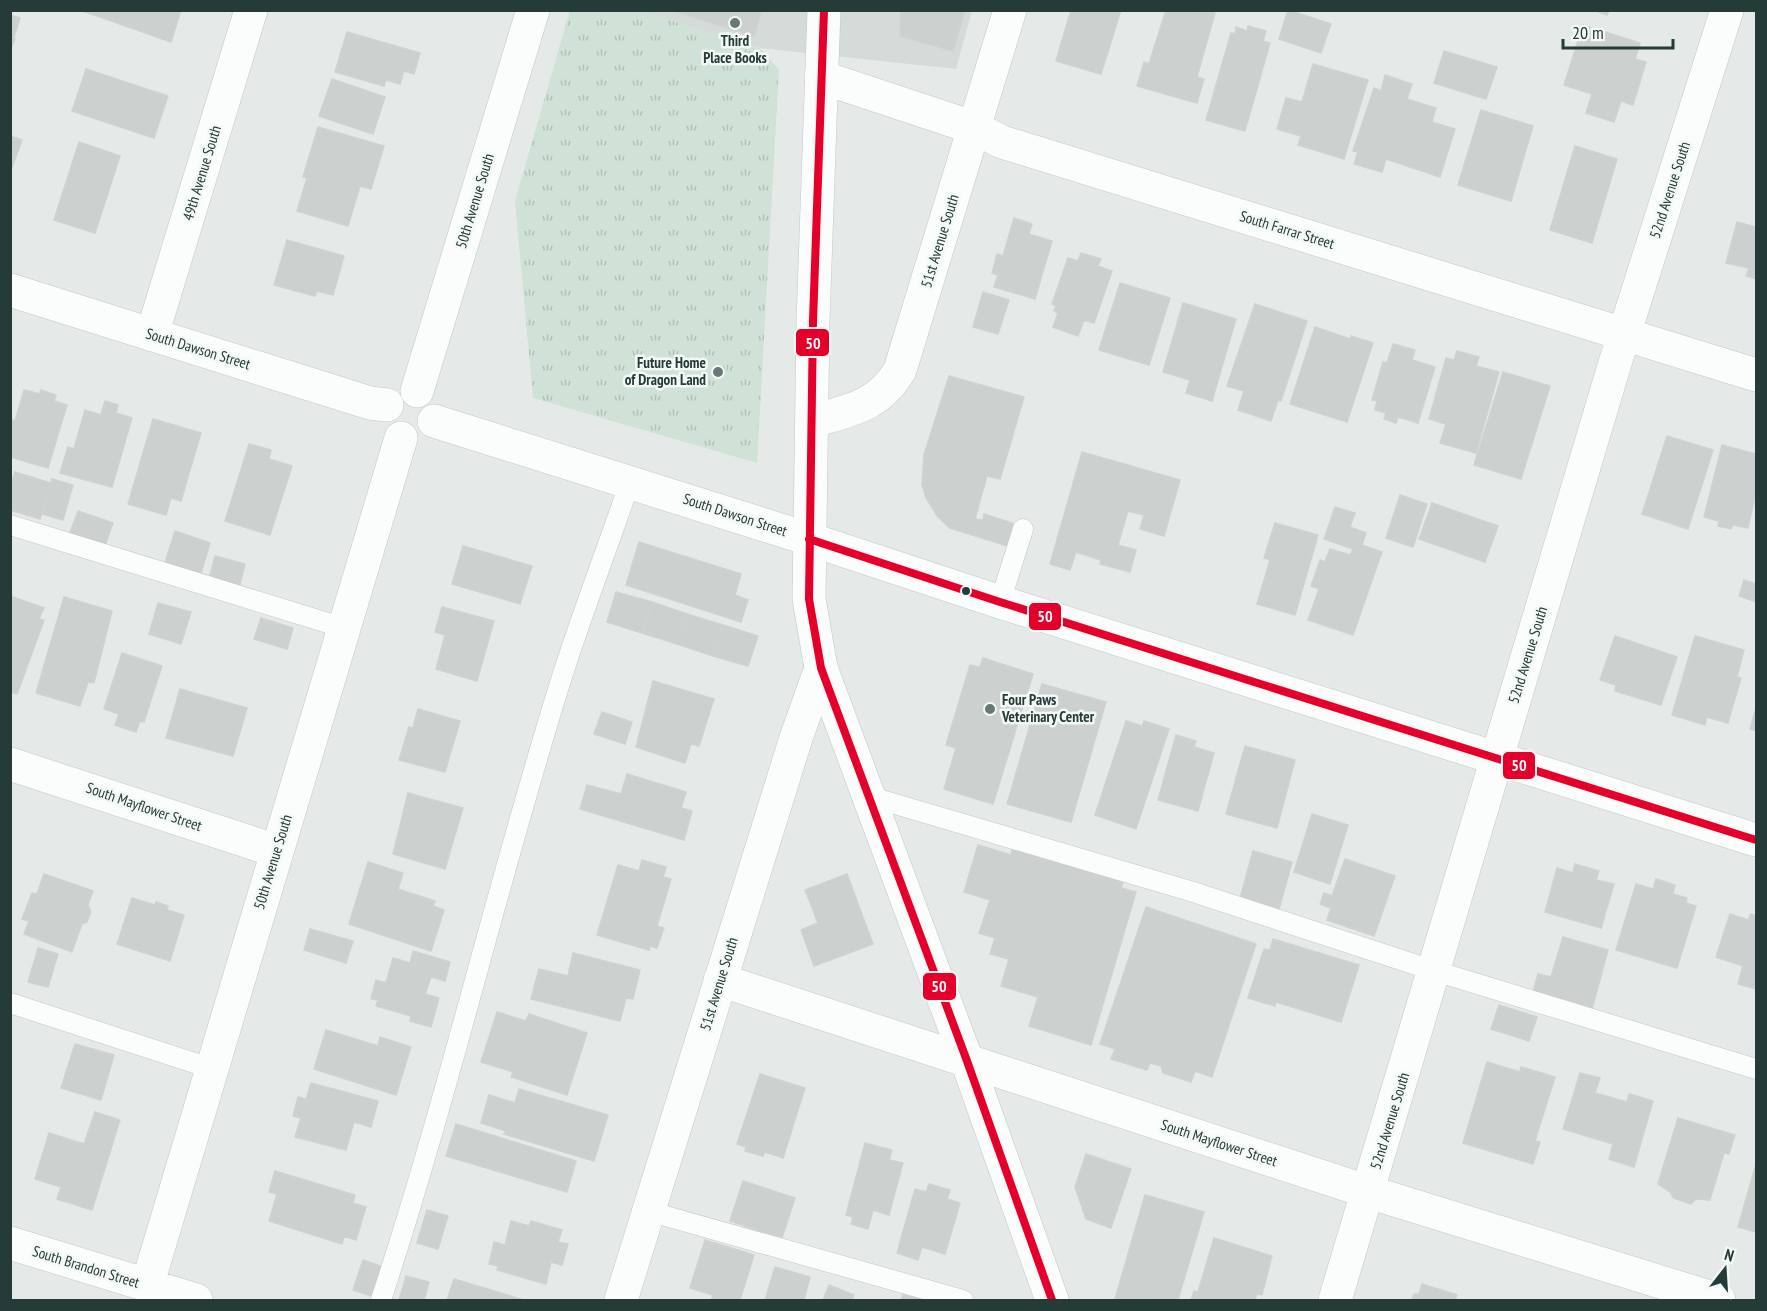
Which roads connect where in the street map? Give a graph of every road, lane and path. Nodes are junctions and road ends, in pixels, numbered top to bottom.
1 (251, 10) edge
2 (533, 10) edge
3 (824, 10) edge
4 (1010, 10) edge
5 (1727, 10) edge
6 (821, 77) junction
7 (975, 128) junction
8 (10, 290) edge
9 (1624, 333) junction
10 (152, 335) junction
11 (1756, 375) edge
12 (417, 391) junction
13 (387, 405) junction
14 (434, 421) junction
15 (813, 421) junction
16 (401, 438) junction
17 (630, 482) junction
18 (10, 525) edge
19 (1023, 529) dead end
20 (808, 539) junction
21 (1000, 602) junction
22 (344, 628) junction
23 (821, 668) junction
24 (1498, 758) junction
25 (10, 764) edge
26 (868, 796) junction
27 (1756, 840) edge
28 (277, 851) junction
29 (1435, 972) junction
30 (720, 980) junction
31 (10, 1003) edge
32 (968, 1061) junction
33 (213, 1069) junction
34 (1756, 1069) edge
35 (1369, 1192) junction
36 (648, 1211) junction
37 (10, 1243) edge
38 (147, 1286) junction
39 (196, 1300) edge
40 (381, 1300) edge
41 (621, 1300) edge
42 (963, 1300) edge
43 (1052, 1300) edge
44 (1335, 1300) edge
45 (1719, 1300) edge

1 - 10 street, 49th Avenue South
2 - 12 street, 50th Avenue South
3 - 6 street
4 - 7 street, 51st Avenue South
5 - 9 street, 52nd Avenue South
6 - 7 street, South Farrar Street
6 - 15 street
7 - 9 street, South Farrar Street
7 - 15 street, 51st Avenue South
8 - 10 street, South Dawson Street
9 - 11 street, South Farrar Street
9 - 24 street, 52nd Avenue South
10 - 13 street, South Dawson Street
12 - 13 street
12 - 14 street
13 - 16 street
14 - 16 street
14 - 17 street, South Dawson Street
15 - 20 street
16 - 22 street, 50th Avenue South
17 - 20 street, South Dawson Street
17 - 40 lane
18 - 22 lane
19 - 21 lane
20 - 21 street, South Dawson Street
20 - 23 street
21 - 24 street, South Dawson Street
22 - 28 street, 50th Avenue South
23 - 26 street
23 - 30 street, 51st Avenue South
24 - 27 street, South Dawson Street
24 - 29 street, 52nd Avenue South
25 - 28 street, South Mayflower Street
26 - 29 lane
26 - 32 street
28 - 33 street, 50th Avenue South
29 - 34 lane
29 - 35 street, 52nd Avenue South
30 - 32 street, South Mayflower Street
30 - 36 street, 51st Avenue South
31 - 33 lane
32 - 35 street, South Mayflower Street
32 - 43 street
33 - 38 street, 50th Avenue South
35 - 44 street, 52nd Avenue South
35 - 45 street, South Mayflower Street
36 - 41 street, 51st Avenue South
36 - 42 lane
37 - 38 street, South Brandon Street
38 - 39 street, South Brandon Street

